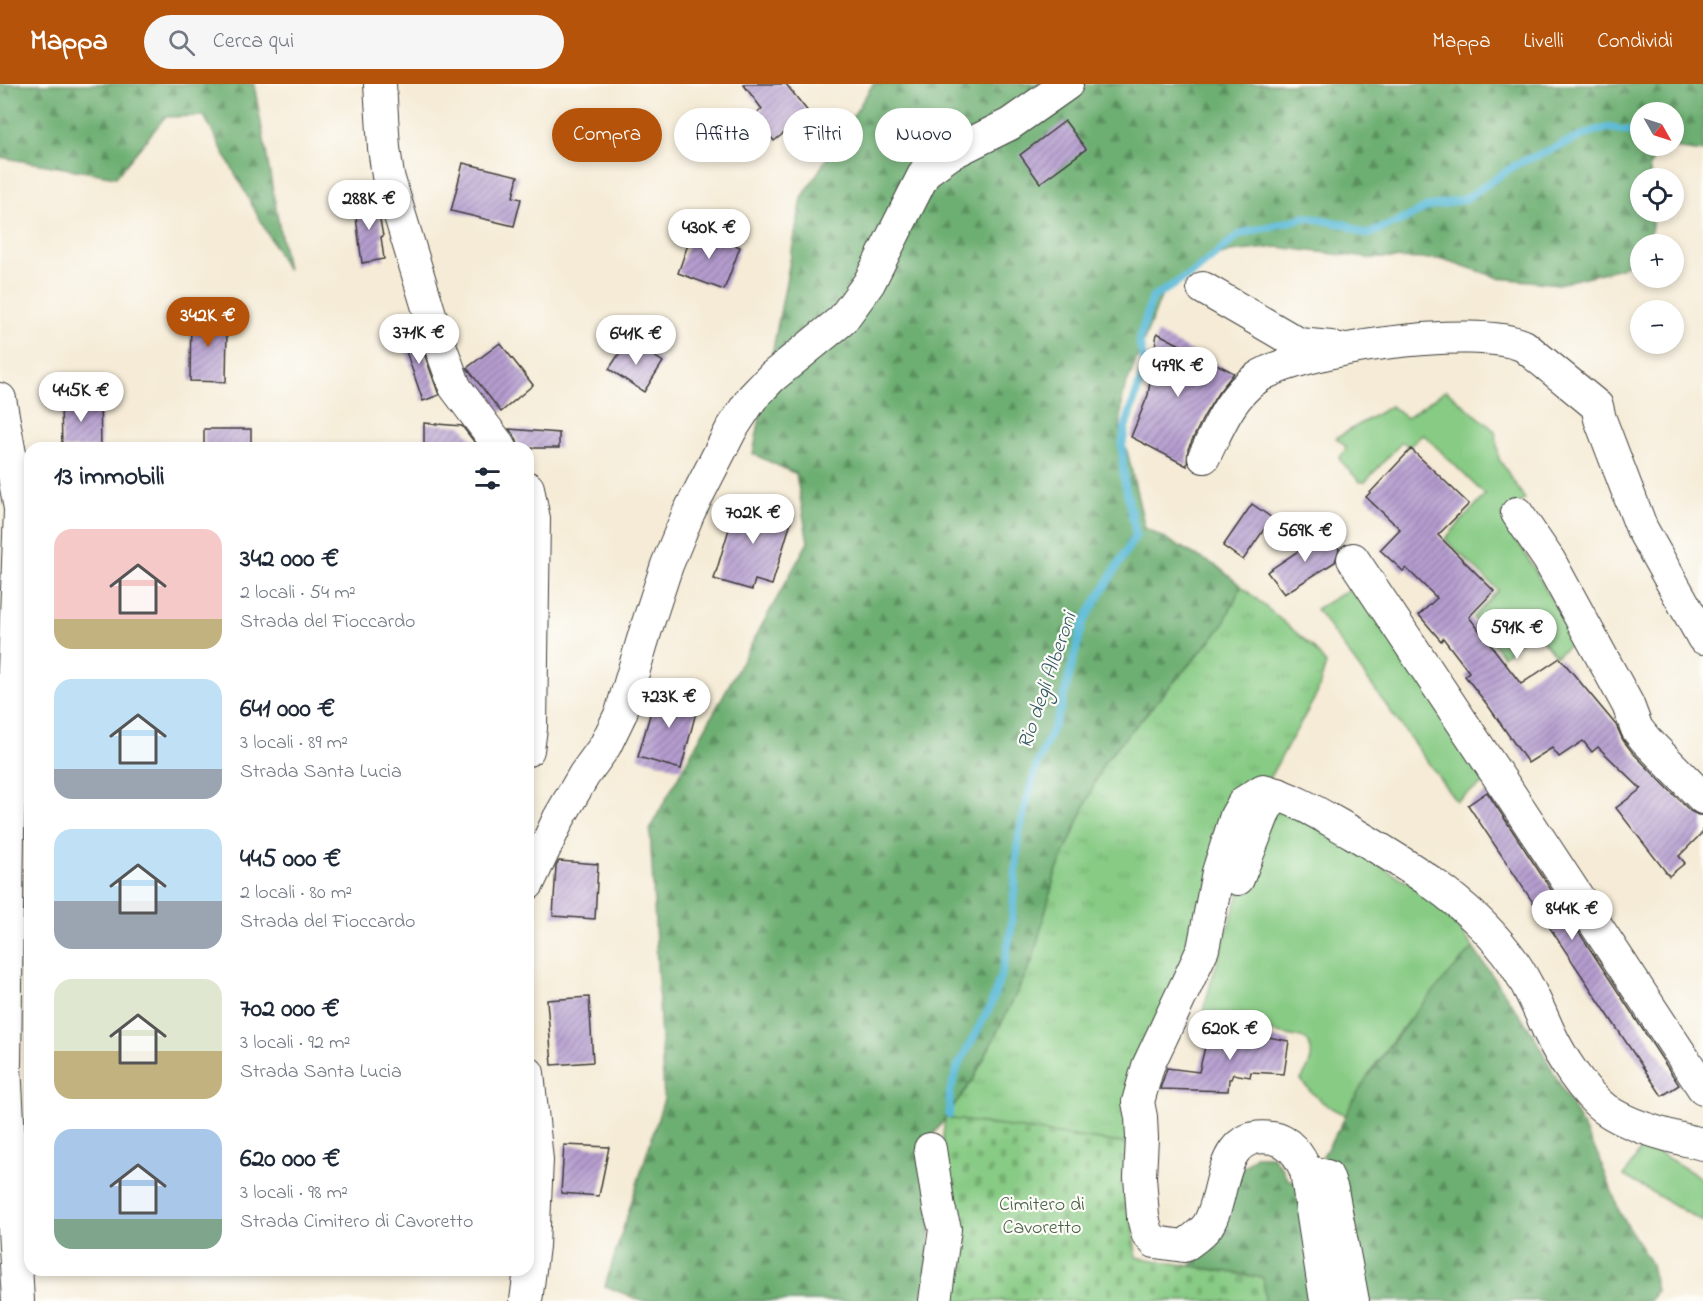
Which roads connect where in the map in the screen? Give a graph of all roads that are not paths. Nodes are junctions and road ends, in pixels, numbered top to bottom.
1 (380, 84) edge
2 (1067, 84) edge
3 (1203, 288) dead end
4 (1347, 349) junction
5 (0, 399) edge
6 (496, 442) edge
7 (1204, 457) dead end
8 (1517, 513) dead end
9 (1353, 559) dead end
10 (1703, 638) edge
11 (1267, 795) junction
12 (1703, 798) edge
13 (19, 838) edge
14 (534, 871) edge
15 (18, 959) edge
16 (3, 1066) edge
17 (1703, 1088) edge
18 (534, 1134) edge
19 (1142, 1138) junction
20 (1703, 1144) edge
21 (930, 1149) dead end
22 (1306, 1171) junction
23 (534, 1224) edge
24 (530, 1276) edge
25 (18, 1301) edge
26 (527, 1301) edge
27 (935, 1301) edge
28 (1326, 1301) edge
29 (1353, 1301) edge

1 - 6 street
2 - 14 street
3 - 4 street
4 - 7 street
4 - 10 street
5 - 13 street
8 - 12 street
9 - 17 street
11 - 19 street
11 - 19 street
11 - 20 street
13 - 15 street
15 - 16 street
16 - 25 street
18 - 23 street
19 - 22 street
21 - 27 street
22 - 28 street
22 - 29 street
24 - 26 street

